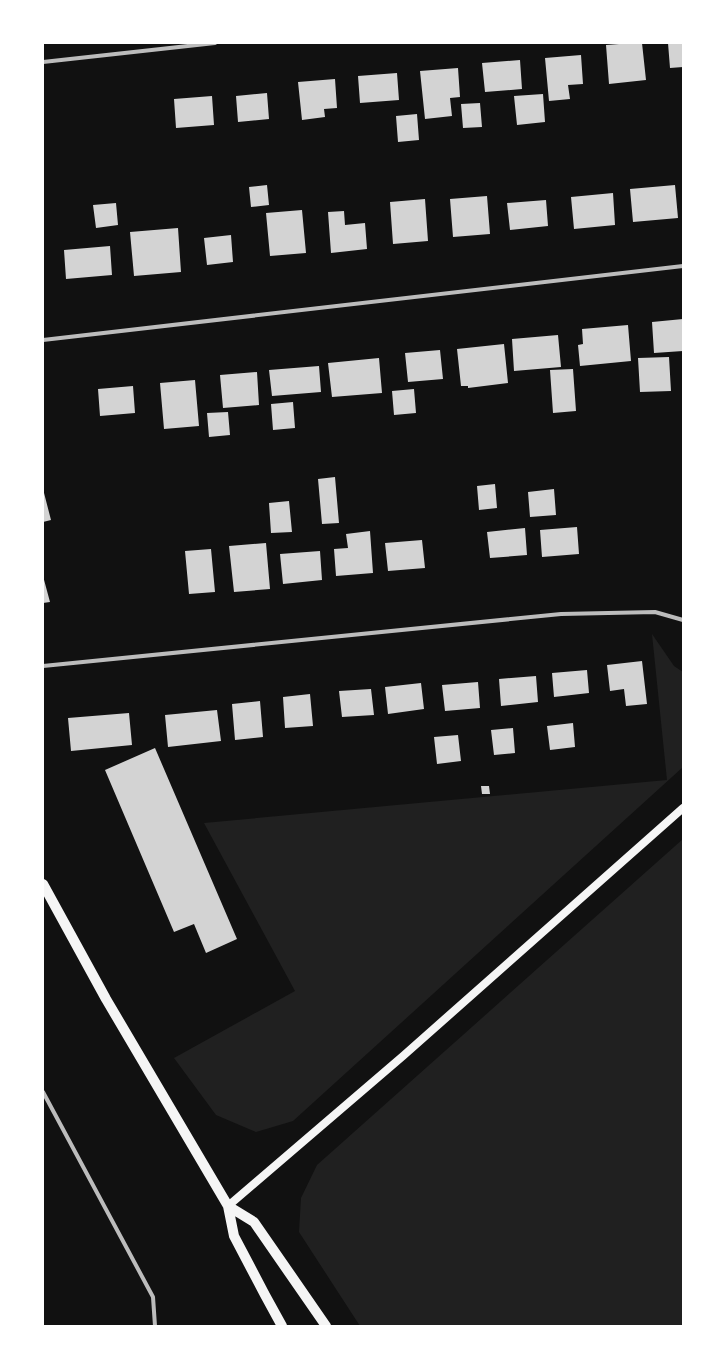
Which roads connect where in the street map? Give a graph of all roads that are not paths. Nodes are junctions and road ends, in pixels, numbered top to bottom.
1 (215, 43) edge
2 (43, 62) edge
3 (683, 266) edge
4 (43, 340) edge
5 (683, 620) edge
6 (43, 666) edge
7 (683, 808) edge
8 (43, 884) edge
9 (43, 1092) edge
10 (228, 1206) junction
11 (156, 1326) edge
12 (282, 1326) edge
13 (326, 1326) edge

1 - 2 street
3 - 4 street
5 - 6 street
7 - 10 main road
8 - 10 main road
9 - 11 street
10 - 12 main road
10 - 13 main road

